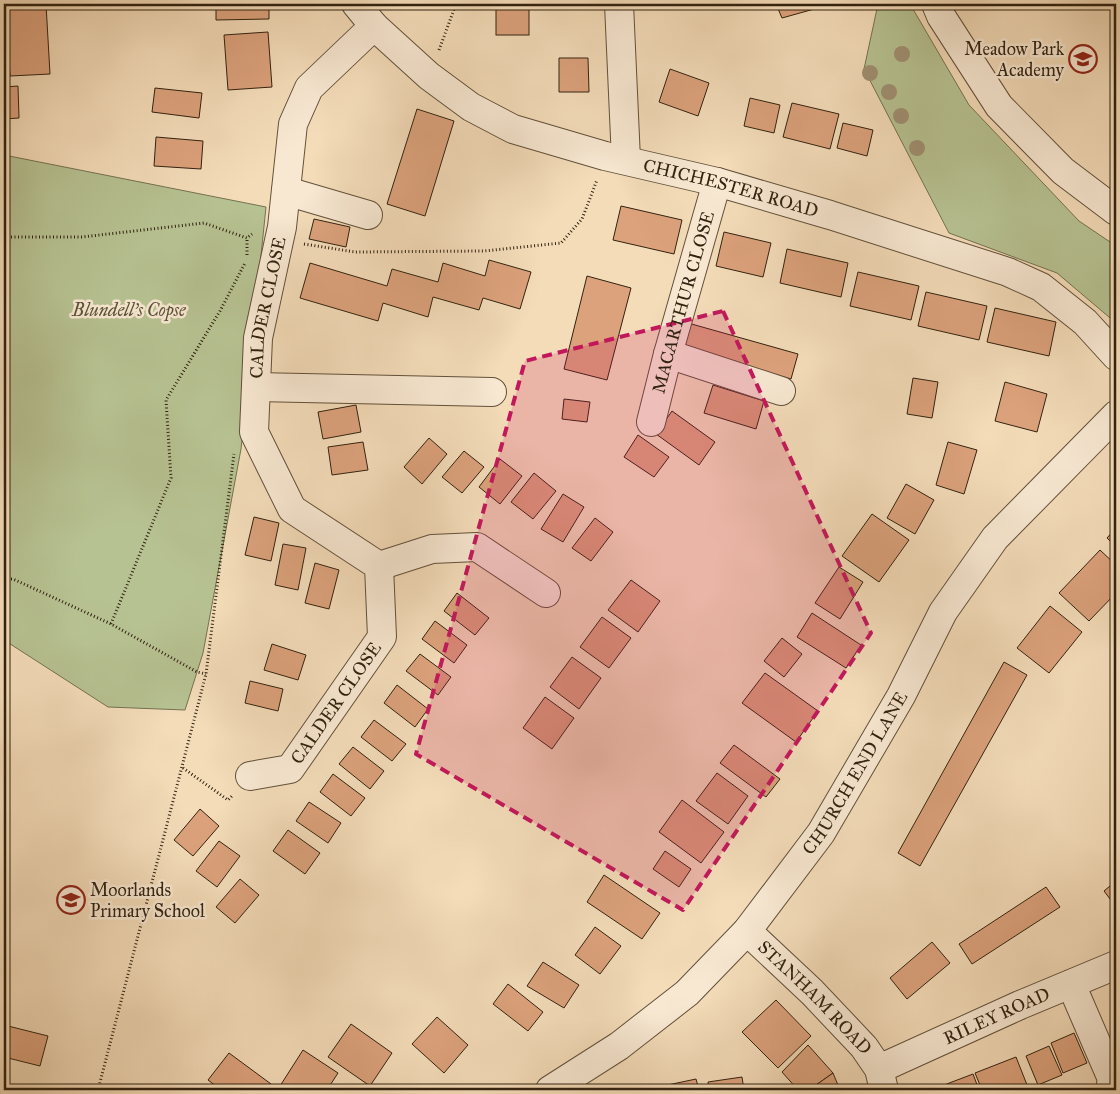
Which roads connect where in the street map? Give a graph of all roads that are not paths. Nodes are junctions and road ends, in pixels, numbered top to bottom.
1 (356, 4) edge
2 (618, 4) edge
3 (936, 4) edge
4 (374, 26) junction
5 (616, 158) junction
6 (717, 182) junction
7 (286, 191) junction
8 (1116, 211) edge
9 (368, 215) dead end
10 (668, 354) junction
11 (1116, 356) edge
12 (256, 387) junction
13 (781, 391) dead end
14 (492, 392) dead end
15 (1116, 415) edge
16 (651, 422) dead end
17 (379, 566) junction
18 (546, 593) dead end
19 (250, 776) road end
20 (747, 931) junction
21 (1116, 965) edge
22 (1071, 984) junction
23 (881, 1079) edge
24 (550, 1090) edge
25 (1110, 1090) edge

1 - 4 street, CHICHESTER ROAD
2 - 5 street
3 - 8 street
4 - 5 street, CHICHESTER ROAD
4 - 7 street, CALDER CLOSE
5 - 6 street, CHICHESTER ROAD
6 - 10 street, MACARTHUR CLOSE
6 - 11 street, CHICHESTER ROAD
7 - 9 street
7 - 12 street, CALDER CLOSE
10 - 13 street
10 - 16 street, MACARTHUR CLOSE
12 - 14 street
12 - 17 street, CALDER CLOSE
15 - 20 street, CHURCH END LANE
17 - 18 street
17 - 19 street, CALDER CLOSE
20 - 23 street, STANHAM ROAD
20 - 24 street, CHURCH END LANE
21 - 22 street, RILEY ROAD
22 - 23 street, RILEY ROAD
22 - 25 street

